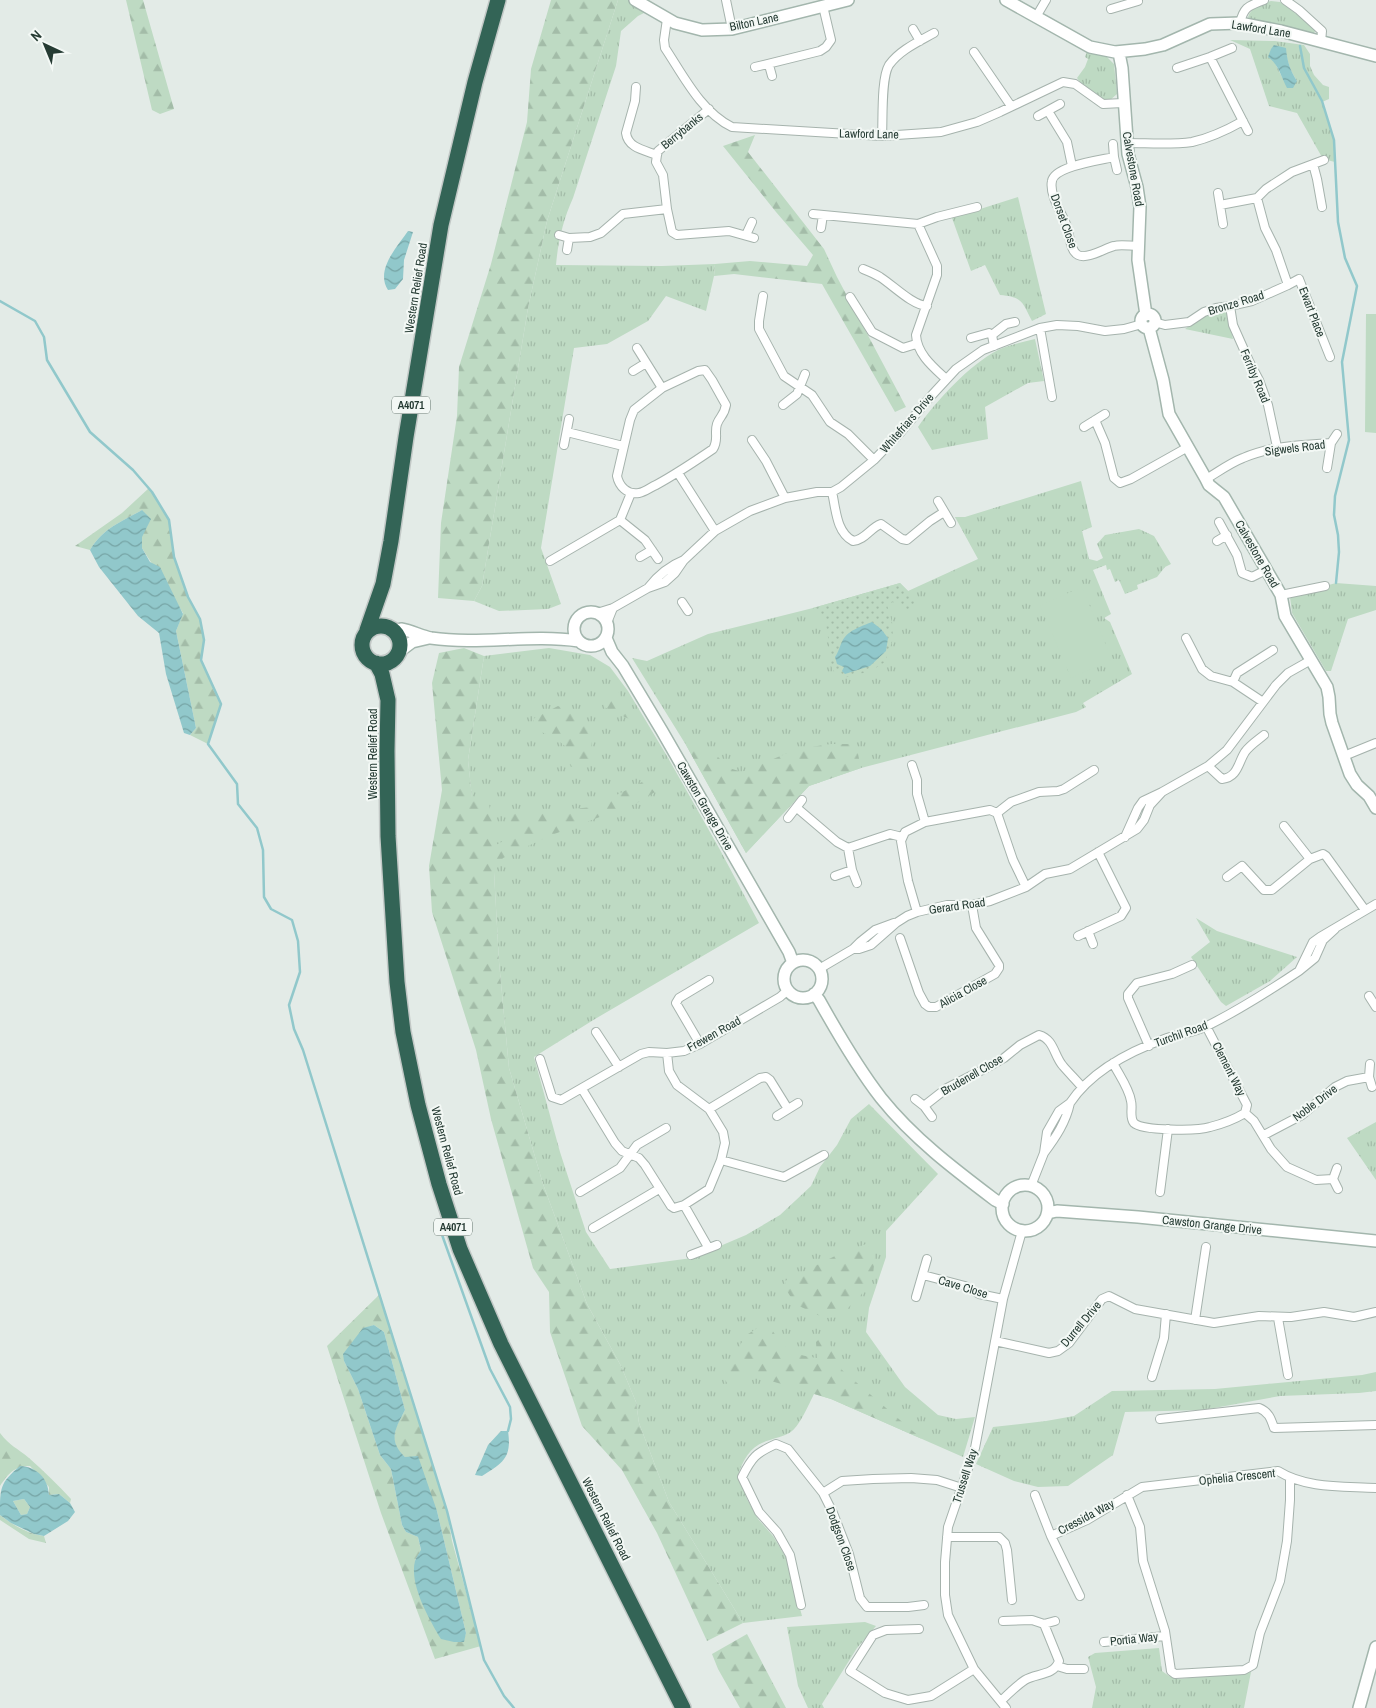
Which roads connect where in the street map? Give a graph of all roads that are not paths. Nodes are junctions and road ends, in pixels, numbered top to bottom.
1 (498, 0) edge
2 (635, 0) edge
3 (726, 0) edge
4 (848, 0) edge
5 (1006, 0) edge
6 (1046, 0) edge
7 (1264, 0) edge
8 (1284, 0) edge
9 (1138, 1) edge
10 (1122, 2) edge
11 (823, 6) junction
12 (1111, 9) dead end
13 (1036, 17) junction
14 (667, 19) junction
15 (1240, 23) junction
16 (732, 29) junction
17 (914, 29) dead end
18 (934, 33) dead end
19 (920, 41) junction
20 (1321, 42) junction
21 (1232, 48) dead end
22 (974, 52) dead end
23 (1119, 53) junction
24 (1376, 56) edge
25 (1210, 57) junction
26 (769, 65) junction
27 (755, 68) dead end
28 (1177, 68) dead end
29 (772, 76) dead end
30 (636, 87) dead end
31 (1123, 102) junction
32 (1060, 104) dead end
33 (1011, 106) junction
34 (709, 109) junction
35 (1048, 111) junction
36 (1038, 116) dead end
37 (1242, 121) junction
38 (1248, 131) dead end
39 (882, 136) junction
40 (1126, 142) junction
41 (1113, 144) dead end
42 (657, 155) junction
43 (1114, 157) junction
44 (1324, 160) dead end
45 (1313, 164) junction
46 (1072, 166) junction
47 (1117, 170) dead end
48 (1218, 193) dead end
49 (1257, 198) junction
50 (1220, 205) junction
51 (977, 206) dead end
52 (1322, 207) dead end
53 (667, 209) junction
54 (812, 214) dead end
55 (823, 216) junction
56 (752, 222) dead end
57 (918, 224) junction
58 (1223, 224) dead end
59 (821, 228) dead end
60 (559, 235) dead end
61 (746, 235) junction
62 (569, 238) junction
63 (754, 238) dead end
64 (1137, 246) junction
65 (567, 250) dead end
66 (863, 269) dead end
67 (1288, 285) junction
68 (763, 296) dead end
69 (850, 297) dead end
70 (927, 306) junction
71 (1230, 306) junction
72 (1015, 322) dead end
73 (1148, 322) junction
74 (1040, 328) junction
75 (992, 335) junction
76 (971, 338) dead end
77 (916, 344) junction
78 (994, 346) junction
79 (637, 348) dead end
80 (1330, 357) dead end
81 (646, 363) junction
82 (633, 371) dead end
83 (805, 374) dead end
84 (946, 379) junction
85 (799, 387) junction
86 (662, 388) junction
87 (1052, 397) dead end
88 (783, 405) dead end
89 (1104, 414) dead end
90 (569, 419) dead end
91 (1095, 420) junction
92 (1084, 427) dead end
93 (567, 432) junction
94 (1337, 434) dead end
95 (752, 440) dead end
96 (1331, 443) junction
97 (564, 445) dead end
98 (623, 446) junction
99 (1188, 447) junction
100 (1277, 448) junction
101 (874, 460) junction
102 (1327, 468) dead end
103 (678, 473) junction
104 (1206, 479) junction
105 (832, 492) junction
106 (631, 493) junction
107 (786, 498) junction
108 (938, 501) dead end
109 (944, 512) junction
110 (620, 520) junction
111 (1218, 522) dead end
112 (950, 523) dead end
113 (715, 531) junction
114 (1227, 535) junction
115 (1217, 541) dead end
116 (652, 550) junction
117 (640, 557) dead end
118 (658, 559) dead end
119 (550, 561) dead end
120 (1266, 570) junction
121 (382, 584) junction
122 (1325, 586) dead end
123 (1282, 594) junction
124 (682, 602) dead end
125 (613, 608) junction
126 (688, 611) dead end
127 (597, 613) junction
128 (575, 623) junction
129 (607, 623) junction
130 (390, 629) junction
131 (367, 630) junction
132 (430, 638) junction
133 (555, 638) junction
134 (606, 638) junction
135 (1186, 638) dead end
136 (579, 641) junction
137 (593, 646) junction
138 (1273, 650) dead end
139 (612, 652) junction
140 (396, 655) junction
141 (1311, 660) junction
142 (376, 663) junction
143 (1233, 682) junction
144 (388, 700) junction
145 (1263, 702) junction
146 (1264, 735) dead end
147 (1376, 743) edge
148 (1344, 756) junction
149 (912, 765) dead end
150 (1208, 766) junction
151 (1094, 770) dead end
152 (802, 800) dead end
153 (797, 808) junction
154 (1376, 808) edge
155 (997, 813) junction
156 (788, 818) dead end
157 (925, 822) junction
158 (1284, 826) dead end
159 (902, 837) junction
160 (848, 848) junction
161 (1098, 852) junction
162 (1310, 859) junction
163 (852, 870) junction
164 (836, 876) dead end
165 (1227, 877) dead end
166 (857, 883) dead end
167 (1026, 887) junction
168 (972, 904) junction
169 (1376, 904) edge
170 (1365, 910) junction
171 (917, 912) junction
172 (1088, 931) junction
173 (1078, 936) dead end
174 (900, 938) dead end
175 (1093, 944) dead end
176 (793, 963) junction
177 (1192, 965) dead end
178 (819, 968) junction
179 (709, 980) dead end
180 (788, 990) junction
181 (814, 994) junction
182 (1369, 996) dead end
183 (1376, 1007) edge
184 (1206, 1026) junction
185 (596, 1032) dead end
186 (700, 1044) junction
187 (1149, 1046) junction
188 (667, 1053) junction
189 (540, 1058) dead end
190 (1113, 1063) junction
191 (1370, 1064) dead end
192 (619, 1068) junction
193 (1369, 1077) junction
194 (1082, 1087) junction
195 (1372, 1087) dead end
196 (582, 1089) junction
197 (915, 1099) dead end
198 (798, 1103) dead end
199 (924, 1106) junction
200 (710, 1109) junction
201 (788, 1110) junction
202 (1245, 1113) junction
203 (777, 1116) dead end
204 (932, 1117) dead end
205 (666, 1128) dead end
206 (1168, 1129) junction
207 (1264, 1135) junction
208 (630, 1154) junction
209 (824, 1155) dead end
210 (721, 1160) junction
211 (1337, 1168) dead end
212 (1333, 1179) junction
213 (1031, 1186) junction
214 (659, 1189) junction
215 (1338, 1189) dead end
216 (580, 1192) dead end
217 (1160, 1192) dead end
218 (1003, 1204) junction
219 (684, 1205) junction
220 (1048, 1212) junction
221 (593, 1228) dead end
222 (1022, 1231) junction
223 (1376, 1241) edge
224 (717, 1245) dead end
225 (1206, 1247) dead end
226 (708, 1248) junction
227 (691, 1255) dead end
228 (927, 1259) dead end
229 (922, 1275) junction
230 (916, 1297) dead end
231 (1003, 1299) junction
232 (1376, 1312) edge
233 (1166, 1314) junction
234 (1278, 1318) junction
235 (1195, 1320) junction
236 (995, 1341) junction
237 (1288, 1375) dead end
238 (1152, 1377) dead end
239 (1160, 1419) dead end
240 (1376, 1425) edge
241 (1290, 1479) junction
242 (962, 1488) junction
243 (1376, 1488) edge
244 (823, 1493) junction
245 (1035, 1495) dead end
246 (1127, 1495) junction
247 (1051, 1536) junction
248 (947, 1537) junction
249 (1080, 1596) dead end
250 (1012, 1600) dead end
251 (801, 1605) dead end
252 (924, 1605) dead end
253 (1003, 1621) dead end
254 (1055, 1621) dead end
255 (1044, 1624) junction
256 (919, 1629) dead end
257 (1165, 1636) junction
258 (1104, 1642) dead end
259 (1376, 1647) edge
260 (1057, 1666) junction
261 (974, 1669) junction
262 (1084, 1669) dead end
263 (1000, 1701) junction
264 (909, 1704) edge
265 (683, 1708) edge
266 (1006, 1708) edge
267 (1359, 1708) edge

1 - 121 highway, Western Relief Road / A4071
2 - 14 street, Bilton Lane
3 - 16 street
4 - 11 street, Bilton Lane
5 - 13 street
6 - 13 street
7 - 15 street
8 - 20 street
9 - 10 street
10 - 12 street
11 - 16 street, Bilton Lane
11 - 26 street
13 - 23 street
14 - 16 street, Bilton Lane
14 - 34 street, Lawford Lane
15 - 20 street, Lawford Lane
15 - 23 street, Lawford Lane
17 - 19 street
18 - 19 street
19 - 39 street
20 - 24 street, Lawford Lane
21 - 25 street
22 - 33 street
23 - 31 street, Calvestone Road
25 - 28 street
25 - 37 street
26 - 27 street
26 - 29 street
30 - 42 street, Berrybanks
31 - 33 street, Lawford Lane
31 - 40 street, Calvestone Road
32 - 35 street
33 - 39 street, Lawford Lane
34 - 39 street, Lawford Lane
34 - 42 street, Berrybanks
35 - 36 street
35 - 46 street
37 - 38 street
37 - 40 street
40 - 64 street, Calvestone Road
41 - 43 street
42 - 53 street, Berrybanks
43 - 46 street, Dorset Close
43 - 47 street
44 - 45 street
45 - 49 street
45 - 52 street
46 - 64 street, Dorset Close
48 - 50 street
49 - 50 street
49 - 67 street
50 - 58 street
51 - 57 street
53 - 61 street, Berrybanks
53 - 62 street
54 - 55 street
55 - 57 street
55 - 59 street
56 - 61 street
57 - 70 street
60 - 62 street
61 - 63 street, Berrybanks
62 - 65 street
64 - 73 street, Calvestone Road
66 - 70 street
67 - 71 street, Bronze Road
67 - 80 street, Ewart Place
68 - 85 street
69 - 77 street
70 - 77 street
71 - 73 street, Bronze Road
71 - 100 street, Ferriby Road
72 - 75 street
73 - 74 street, Whitefriars Drive
73 - 99 street, Calvestone Road
74 - 78 street, Whitefriars Drive
74 - 87 street
75 - 76 street
75 - 78 street
77 - 84 street
78 - 84 street, Whitefriars Drive
79 - 81 street
81 - 82 street
81 - 86 street
83 - 85 street
84 - 101 street, Whitefriars Drive
85 - 88 street
85 - 101 street
86 - 98 street
86 - 103 street
89 - 91 street
90 - 93 street
91 - 92 street
91 - 99 street
93 - 97 street
93 - 98 street
94 - 96 street, Sigwels Road
95 - 107 street
96 - 100 street, Sigwels Road
96 - 102 street, Sigwels Road
98 - 106 street
99 - 104 street, Calvestone Road
100 - 104 street, Sigwels Road
101 - 105 street, Whitefriars Drive
103 - 106 street
103 - 113 street
104 - 120 street, Calvestone Road
105 - 107 street
105 - 109 street
106 - 110 street
107 - 113 street
108 - 109 street
109 - 112 street
110 - 116 street
110 - 119 street
111 - 114 street
113 - 125 street
114 - 115 street
114 - 120 street
116 - 117 street
116 - 118 street
120 - 123 street, Calvestone Road
121 - 130 highway, Western Relief Road / A4071
121 - 131 highway, Western Relief Road / A4071
122 - 123 street
123 - 141 street, Calvestone Road
124 - 126 street
125 - 127 street
125 - 129 street
127 - 128 street
127 - 129 street
128 - 133 street
128 - 136 street
129 - 134 street
130 - 131 highway
130 - 132 street
130 - 140 highway, A4071
131 - 142 highway, A4071
132 - 133 street
132 - 140 street
133 - 136 street
134 - 137 street
134 - 139 street, Cawston Grange Drive
135 - 143 street
136 - 137 street
137 - 139 street
138 - 143 street
139 - 176 street, Cawston Grange Drive
140 - 142 highway
140 - 144 highway, Western Relief Road / A4071
141 - 145 street, Gerard Road
141 - 148 street, Calvestone Road
142 - 144 highway, Western Relief Road / A4071
143 - 145 street
144 - 265 highway, Western Relief Road / A4071
145 - 150 street, Gerard Road
146 - 150 street
147 - 148 street
148 - 154 street, Calvestone Road
149 - 157 street
150 - 161 street, Gerard Road
151 - 155 street
152 - 153 street
153 - 156 street
153 - 160 street
155 - 157 street
155 - 167 street
157 - 159 street
158 - 162 street
159 - 160 street
159 - 171 street
160 - 163 street
161 - 167 street, Gerard Road
161 - 172 street
162 - 165 street
162 - 170 street
163 - 164 street
163 - 166 street
167 - 168 street, Gerard Road
168 - 171 street, Gerard Road
168 - 174 street, Alicia Close
169 - 170 street, Turchil Road
170 - 184 street, Turchil Road
171 - 178 street, Gerard Road
172 - 173 street
172 - 175 street
176 - 178 street
176 - 180 street
177 - 187 street
178 - 181 street
179 - 186 street
180 - 181 street
180 - 186 street, Frewen Road
181 - 218 street
182 - 183 street
184 - 187 street, Turchil Road
184 - 202 street, Clement Way
185 - 192 street
186 - 188 street, Frewen Road
187 - 190 street, Turchil Road
188 - 192 street, Frewen Road
188 - 200 street
189 - 196 street, Frewen Road
190 - 194 street, Turchil Road
190 - 206 street, Clement Way
191 - 193 street
192 - 196 street, Frewen Road
193 - 195 street
193 - 207 street, Noble Drive
194 - 199 street, Brudenell Close
194 - 213 street, Turchil Road
196 - 208 street
197 - 199 street
198 - 201 street
199 - 204 street
200 - 201 street
200 - 210 street
201 - 203 street
202 - 206 street, Clement Way
202 - 207 street
205 - 208 street
206 - 217 street
207 - 212 street
208 - 214 street
208 - 216 street
209 - 210 street
210 - 219 street
211 - 212 street
212 - 215 street
213 - 218 street
213 - 220 street
214 - 219 street
214 - 221 street
218 - 222 street
219 - 226 street
220 - 222 street
220 - 223 street, Cawston Grange Drive
222 - 231 street, Trussell Way
224 - 226 street
225 - 235 street
226 - 227 street
228 - 229 street, Cave Close
229 - 230 street, Cave Close
229 - 231 street, Cave Close
231 - 236 street, Trussell Way
232 - 234 street, Durrell Drive
233 - 235 street, Durrell Drive
233 - 236 street, Durrell Drive
233 - 238 street
234 - 235 street, Durrell Drive
234 - 237 street
236 - 242 street, Trussell Way
239 - 240 street
241 - 243 street, Ophelia Crescent
241 - 246 street, Ophelia Crescent
241 - 257 street
242 - 244 street
242 - 248 street, Trussell Way
244 - 251 street, Dodgson Close
244 - 252 street, Dodgson Close
245 - 247 street
246 - 247 street, Cressida Way
246 - 257 street
247 - 249 street, Cressida Way
248 - 250 street
248 - 261 street, Trussell Way
253 - 255 street
254 - 255 street
255 - 260 street
256 - 264 street
257 - 258 street, Portia Way
259 - 267 street
260 - 262 street
260 - 263 street
261 - 263 street, Trussell Way
261 - 264 street
263 - 266 street, Trussell Way

